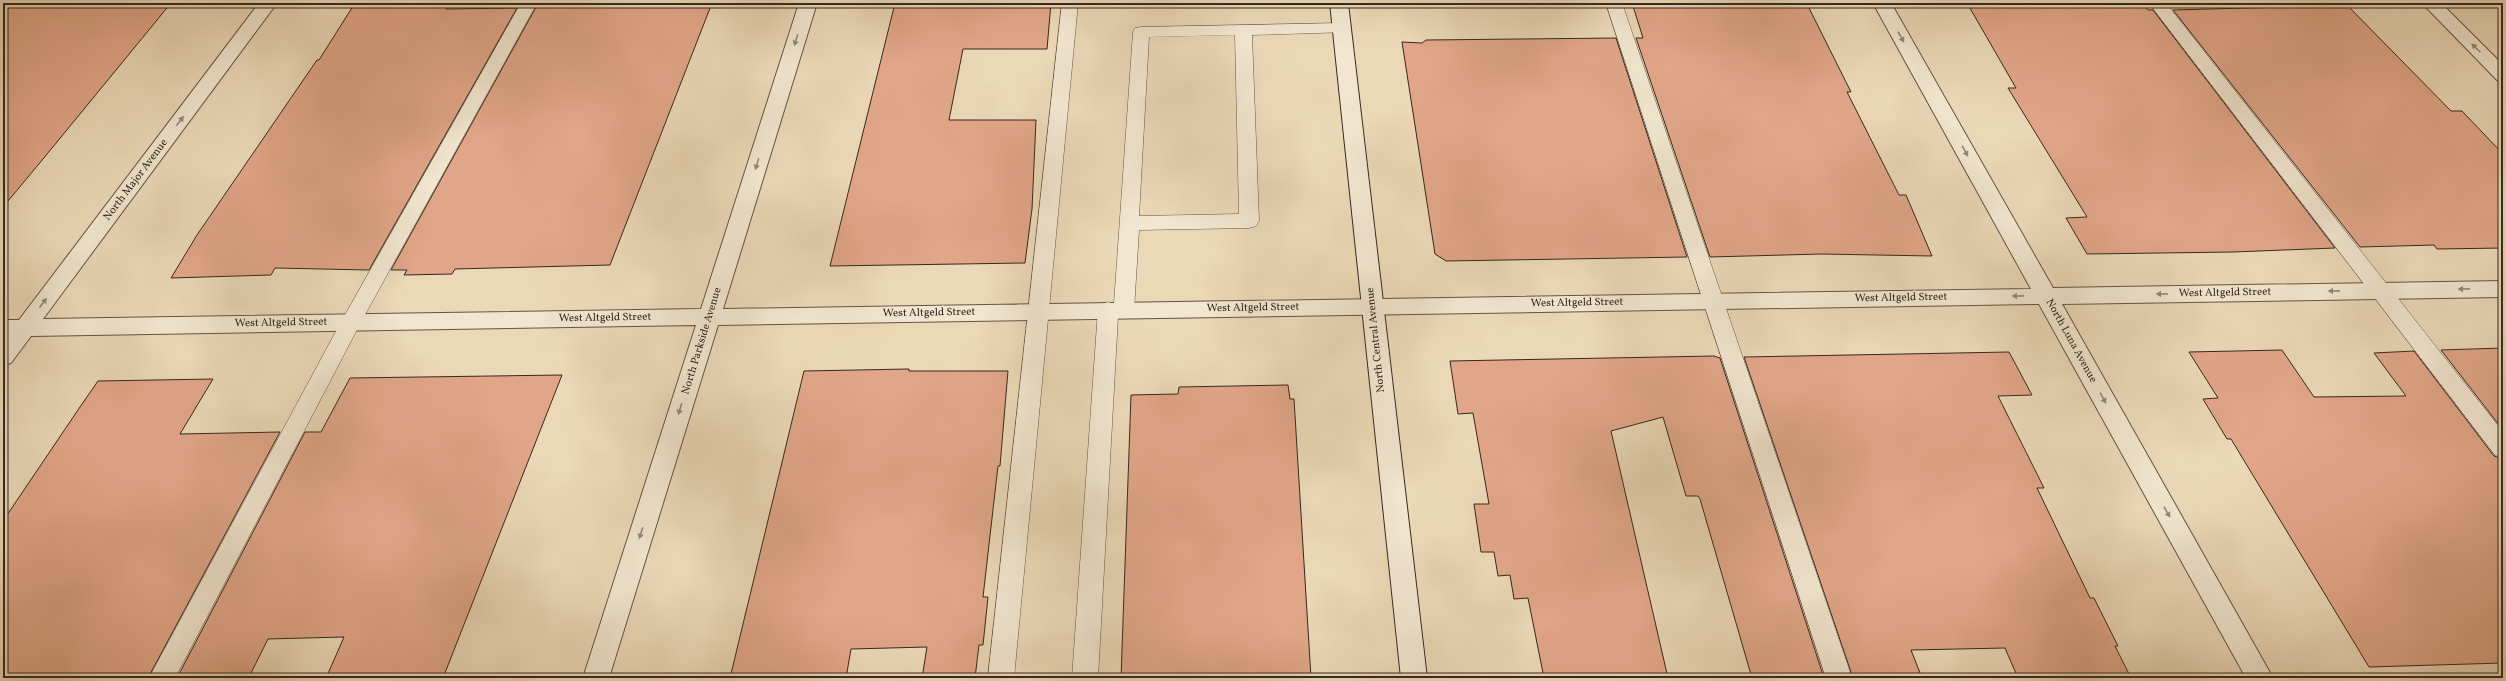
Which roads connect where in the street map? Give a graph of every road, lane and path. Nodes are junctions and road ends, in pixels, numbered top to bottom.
1 (268, 3) edge
2 (529, 3) edge
3 (808, 3) edge
4 (1070, 3) edge
5 (1339, 3) edge
6 (1614, 3) edge
7 (1882, 3) edge
8 (2157, 3) edge
9 (2431, 3) edge
10 (1342, 28) junction
11 (1242, 30) junction
12 (2503, 76) edge
13 (1129, 223) junction
14 (2503, 289) edge
15 (2380, 291) junction
16 (2046, 296) junction
17 (1713, 301) junction
18 (1372, 306) junction
19 (1116, 310) junction
20 (1039, 311) junction
21 (709, 316) junction
22 (351, 322) junction
23 (25, 327) junction
24 (3, 328) edge
25 (3, 357) edge
26 (2503, 449) edge
27 (162, 678) edge
28 (596, 678) edge
29 (1002, 678) edge
30 (1085, 678) edge
31 (1414, 678) edge
32 (1839, 678) edge
33 (2260, 678) edge

23 -> 1 street, North Major Avenue
2 - 22 lane
3 -> 21 street, North Parkside Avenue
4 - 20 lane
5 - 10 street, North Central Avenue
6 - 17 lane
7 -> 16 street, North Luna Avenue
8 - 15 lane
12 -> 9 street
10 - 11 lane
10 - 18 street, North Central Avenue
11 - 13 lane
11 - 13 lane
13 - 19 lane
14 -> 15 street, West Altgeld Street
15 -> 16 street, West Altgeld Street
15 - 26 lane
16 -> 17 street, West Altgeld Street
16 -> 33 street, North Luna Avenue
17 - 18 street, West Altgeld Street
17 - 32 lane
18 - 19 street, West Altgeld Street
18 - 31 street, North Central Avenue
19 - 20 street, West Altgeld Street
19 - 30 lane
20 - 21 street, West Altgeld Street
20 - 29 lane
21 - 22 street, West Altgeld Street
21 -> 28 street, North Parkside Avenue
22 - 23 street, West Altgeld Street
22 - 27 lane
23 - 24 street, West Altgeld Street
23 - 25 street, North Major Avenue

